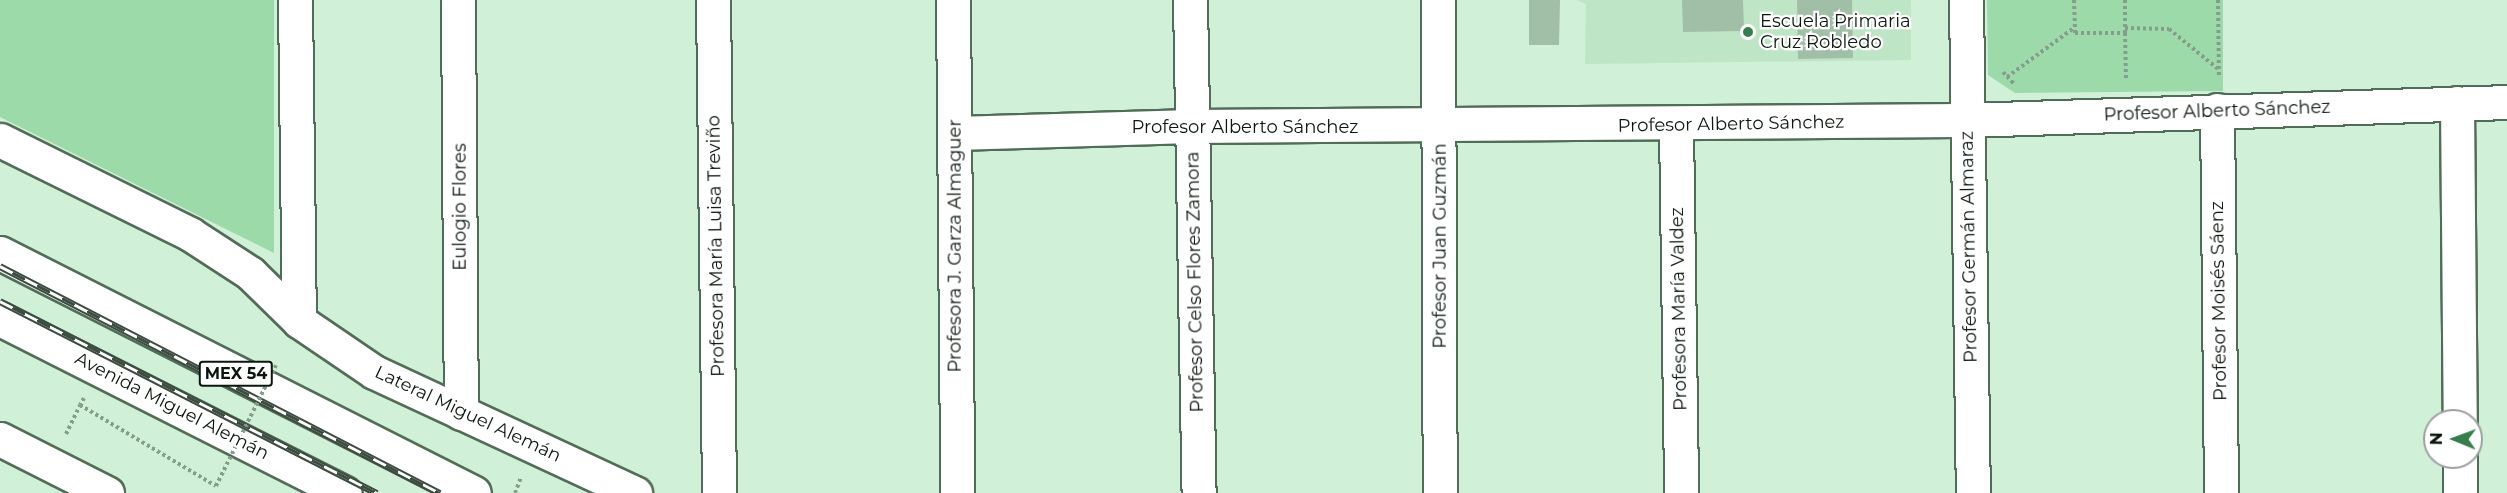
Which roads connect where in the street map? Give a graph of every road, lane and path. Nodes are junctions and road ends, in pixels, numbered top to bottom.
1 (295, 0) edge
2 (458, 0) edge
3 (713, 0) edge
4 (953, 0) edge
5 (1190, 0) edge
6 (1438, 0) edge
7 (1966, 0) edge
8 (2074, 0) edge
9 (2125, 0) edge
10 (2218, 0) edge
11 (2074, 28) junction
12 (2125, 31) junction
13 (2219, 69) junction
14 (2000, 70) dead end
15 (2007, 77) junction
16 (2115, 83) dead end
17 (2126, 83) junction
18 (2138, 83) dead end
19 (2025, 84) dead end
20 (2218, 97) junction
21 (2507, 102) edge
22 (2457, 103) junction
23 (1968, 120) junction
24 (1676, 125) junction
25 (1192, 126) junction
26 (1440, 126) junction
27 (954, 133) junction
28 (0, 140) edge
29 (0, 253) edge
30 (0, 319) edge
31 (299, 321) junction
32 (276, 365) dead end
33 (99, 368) junction
34 (2460, 409) edge
35 (461, 413) junction
36 (0, 439) edge
37 (2460, 469) edge
38 (61, 483) edge
39 (106, 493) edge
40 (344, 493) edge
41 (474, 493) edge
42 (635, 493) edge
43 (719, 493) edge
44 (957, 493) edge
45 (1198, 493) edge
46 (1440, 493) edge
47 (1681, 493) edge
48 (1972, 493) edge
49 (2221, 493) edge
50 (2460, 493) edge

1 - 31 main road
2 - 35 main road, Eulogio Flores
3 - 43 main road, Profesora María Luisa Treviño
4 - 27 main road, Profesora J. Garza Almaguer
5 - 25 main road, Profesor Celso Flores Zamora
6 - 26 main road, Profesor Juan Guzmán
7 - 23 main road, Profesor Germán Almaraz
8 - 11 path
9 - 12 path
10 - 13 path
11 - 12 path
11 - 15 path
12 - 13 path
12 - 17 path
13 - 20 path
14 - 15 path
15 - 19 path
16 - 17 path
17 - 18 path
20 - 22 main road, Profesor Alberto Sánchez
20 - 23 main road, Profesor Alberto Sánchez
20 - 49 main road, Profesor Moisés Sáenz
21 - 22 main road, Profesor Alberto Sánchez
22 - 34 main road
23 - 24 main road, Profesor Alberto Sánchez
23 - 48 main road, Profesor Germán Almaraz
24 - 26 main road, Profesor Alberto Sánchez
24 - 47 main road, Profesora María Valdez
25 - 26 main road, Profesor Alberto Sánchez
25 - 27 main road, Profesor Alberto Sánchez
25 - 45 main road, Profesor Celso Flores Zamora
26 - 46 main road, Profesor Juan Guzmán
27 - 44 main road, Profesora J. Garza Almaguer
28 - 31 main road, Lateral Miguel Alemán
29 - 41 main road, MEX 54
30 - 33 main road, Avenida Miguel Alemán
31 - 35 main road, Lateral Miguel Alemán
32 - 33 path, bridge
33 - 40 main road, Avenida Miguel Alemán
35 - 42 main road, Lateral Miguel Alemán
36 - 38 main road
37 - 50 main road
38 - 39 main road

